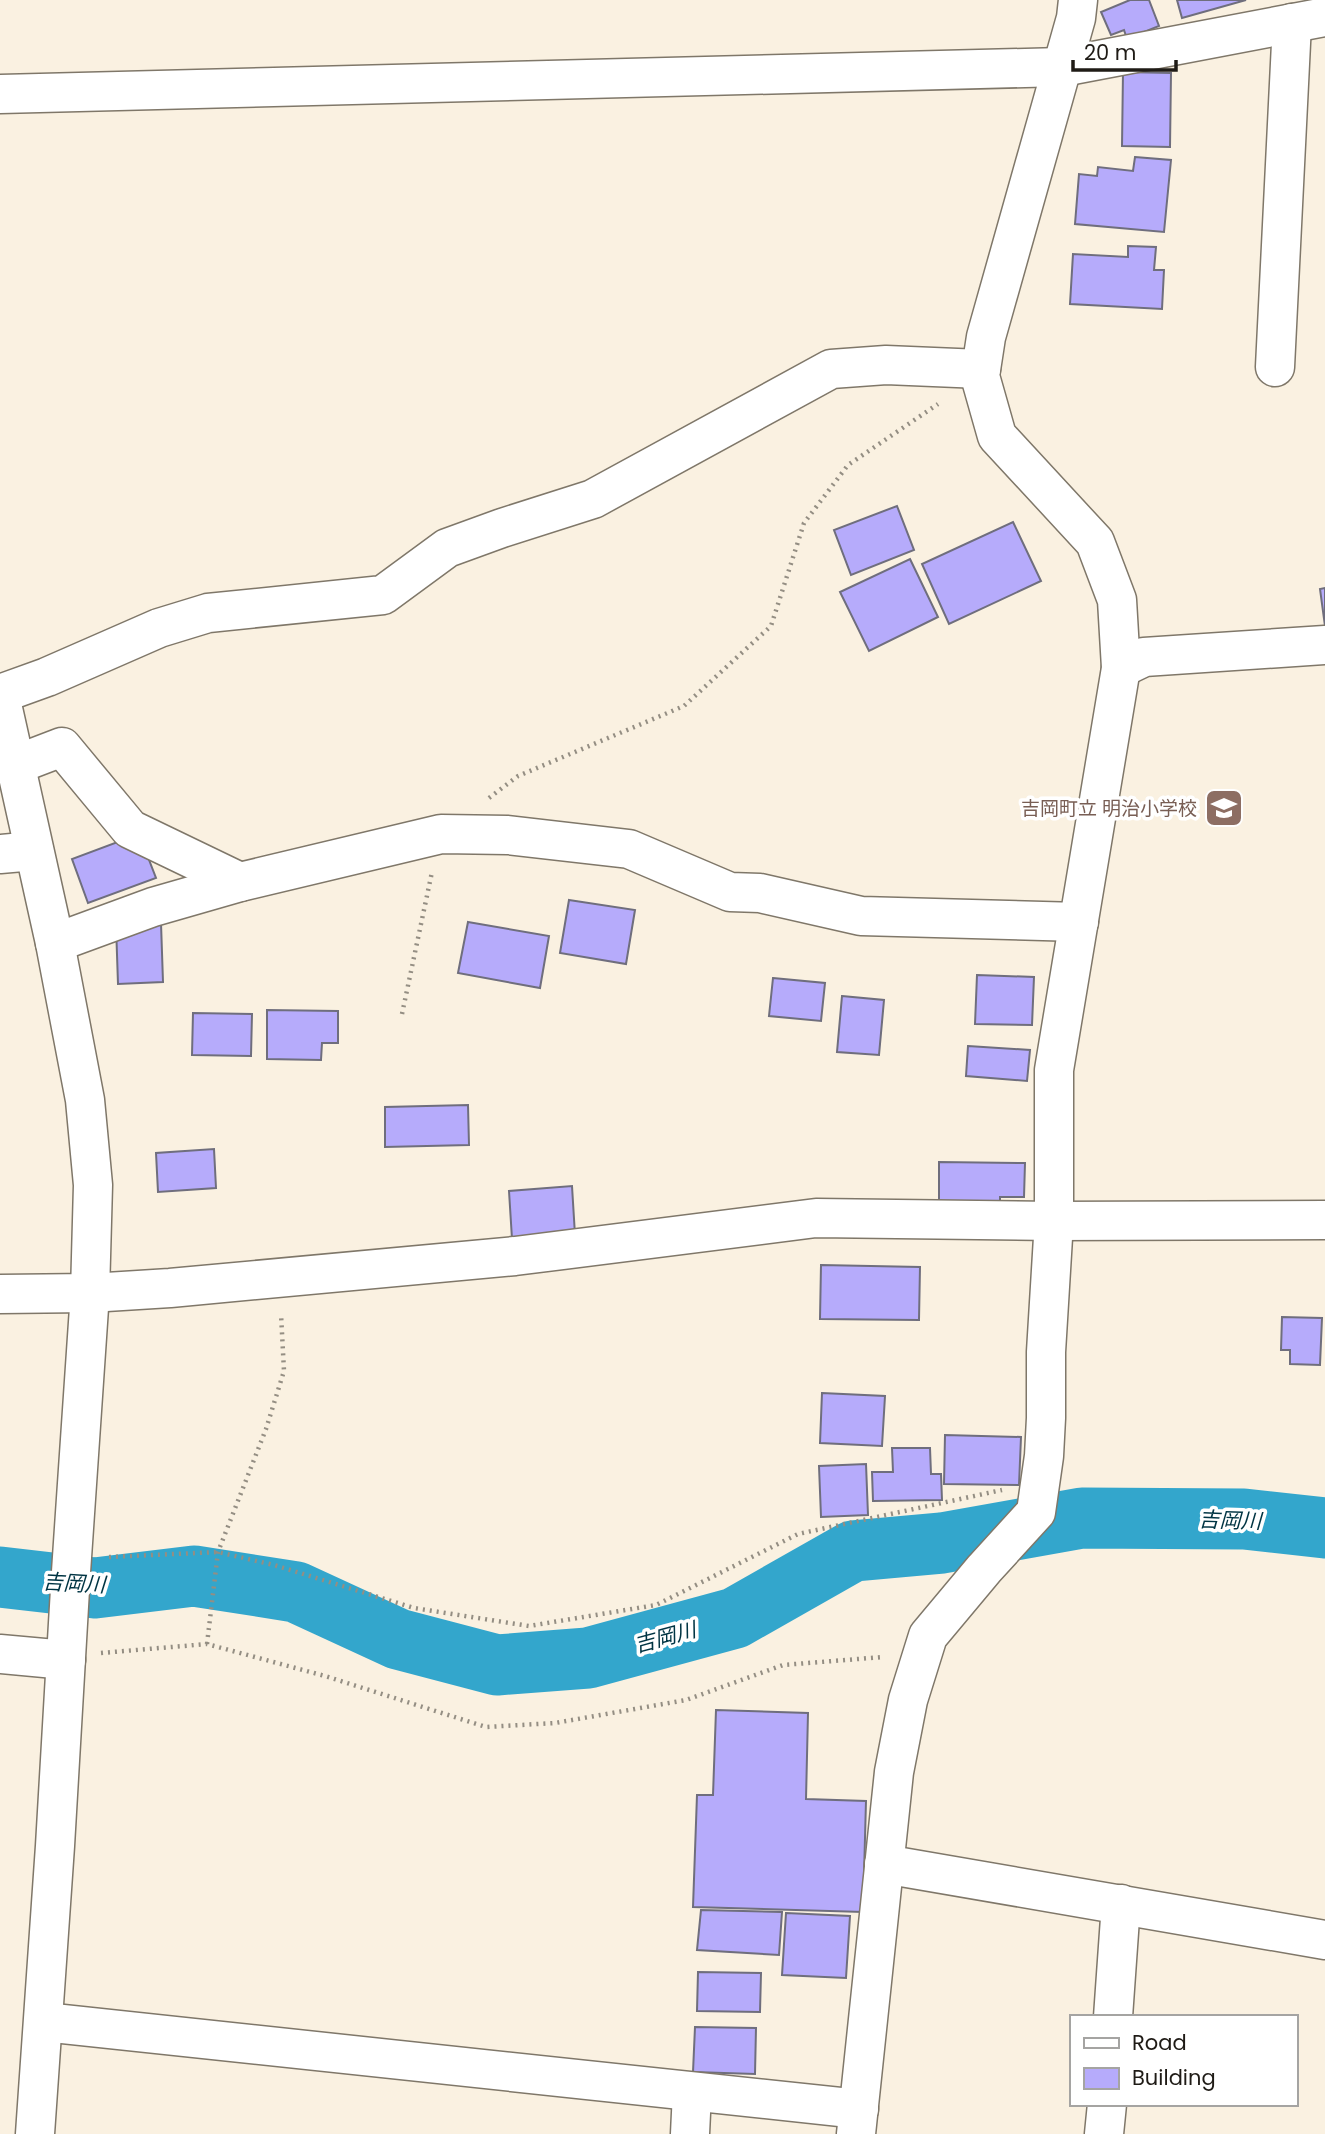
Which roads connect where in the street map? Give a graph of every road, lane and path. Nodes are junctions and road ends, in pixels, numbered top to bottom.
1 (1078, 0) edge
2 (1308, 20) edge
3 (1062, 67) junction
4 (0, 94) edge
5 (1275, 367) dead end
6 (980, 373) junction
7 (1325, 645) edge
8 (1121, 668) junction
9 (0, 694) edge
10 (15, 765) junction
11 (485, 800) dead end
12 (441, 834) junction
13 (17, 853) edge
14 (240, 882) junction
15 (1079, 922) junction
16 (55, 943) junction
17 (402, 1014) dead end
18 (1325, 1220) edge
19 (1054, 1221) junction
20 (279, 1277) junction
21 (90, 1293) junction
22 (0, 1294) edge
23 (1038, 1497) junction
24 (218, 1552) junction
25 (71, 1565) junction
26 (207, 1644) junction
27 (67, 1646) junction
28 (924, 1649) junction
29 (0, 1654) edge
30 (884, 1864) junction
31 (1121, 1904) junction
32 (1325, 1940) edge
33 (1113, 2015) edge
34 (44, 2022) junction
35 (692, 2092) junction
36 (1107, 2106) edge
37 (857, 2121) edge
38 (35, 2134) edge
39 (690, 2134) edge
40 (1104, 2134) edge

1 - 3 street
2 - 3 street
2 - 5 street
3 - 4 street
3 - 6 street
6 - 8 street
6 - 9 street
6 - 11 path
7 - 8 street
8 - 15 street
9 - 10 street
10 - 13 street
10 - 14 street
12 - 14 street
12 - 15 street
12 - 17 path
13 - 16 street
14 - 16 street
15 - 19 street
16 - 21 street
18 - 19 street
19 - 20 street
19 - 23 street
20 - 21 street
20 - 24 path
21 - 22 street
21 - 25 street
23 - 24 path
23 - 28 street
24 - 25 path
24 - 26 path
25 - 27 street
26 - 27 path
26 - 28 path
27 - 29 street
27 - 34 street
28 - 30 street
30 - 31 street
30 - 37 street
31 - 32 street
31 - 33 street
34 - 35 street
34 - 38 street
35 - 37 street
35 - 39 street
36 - 40 street

